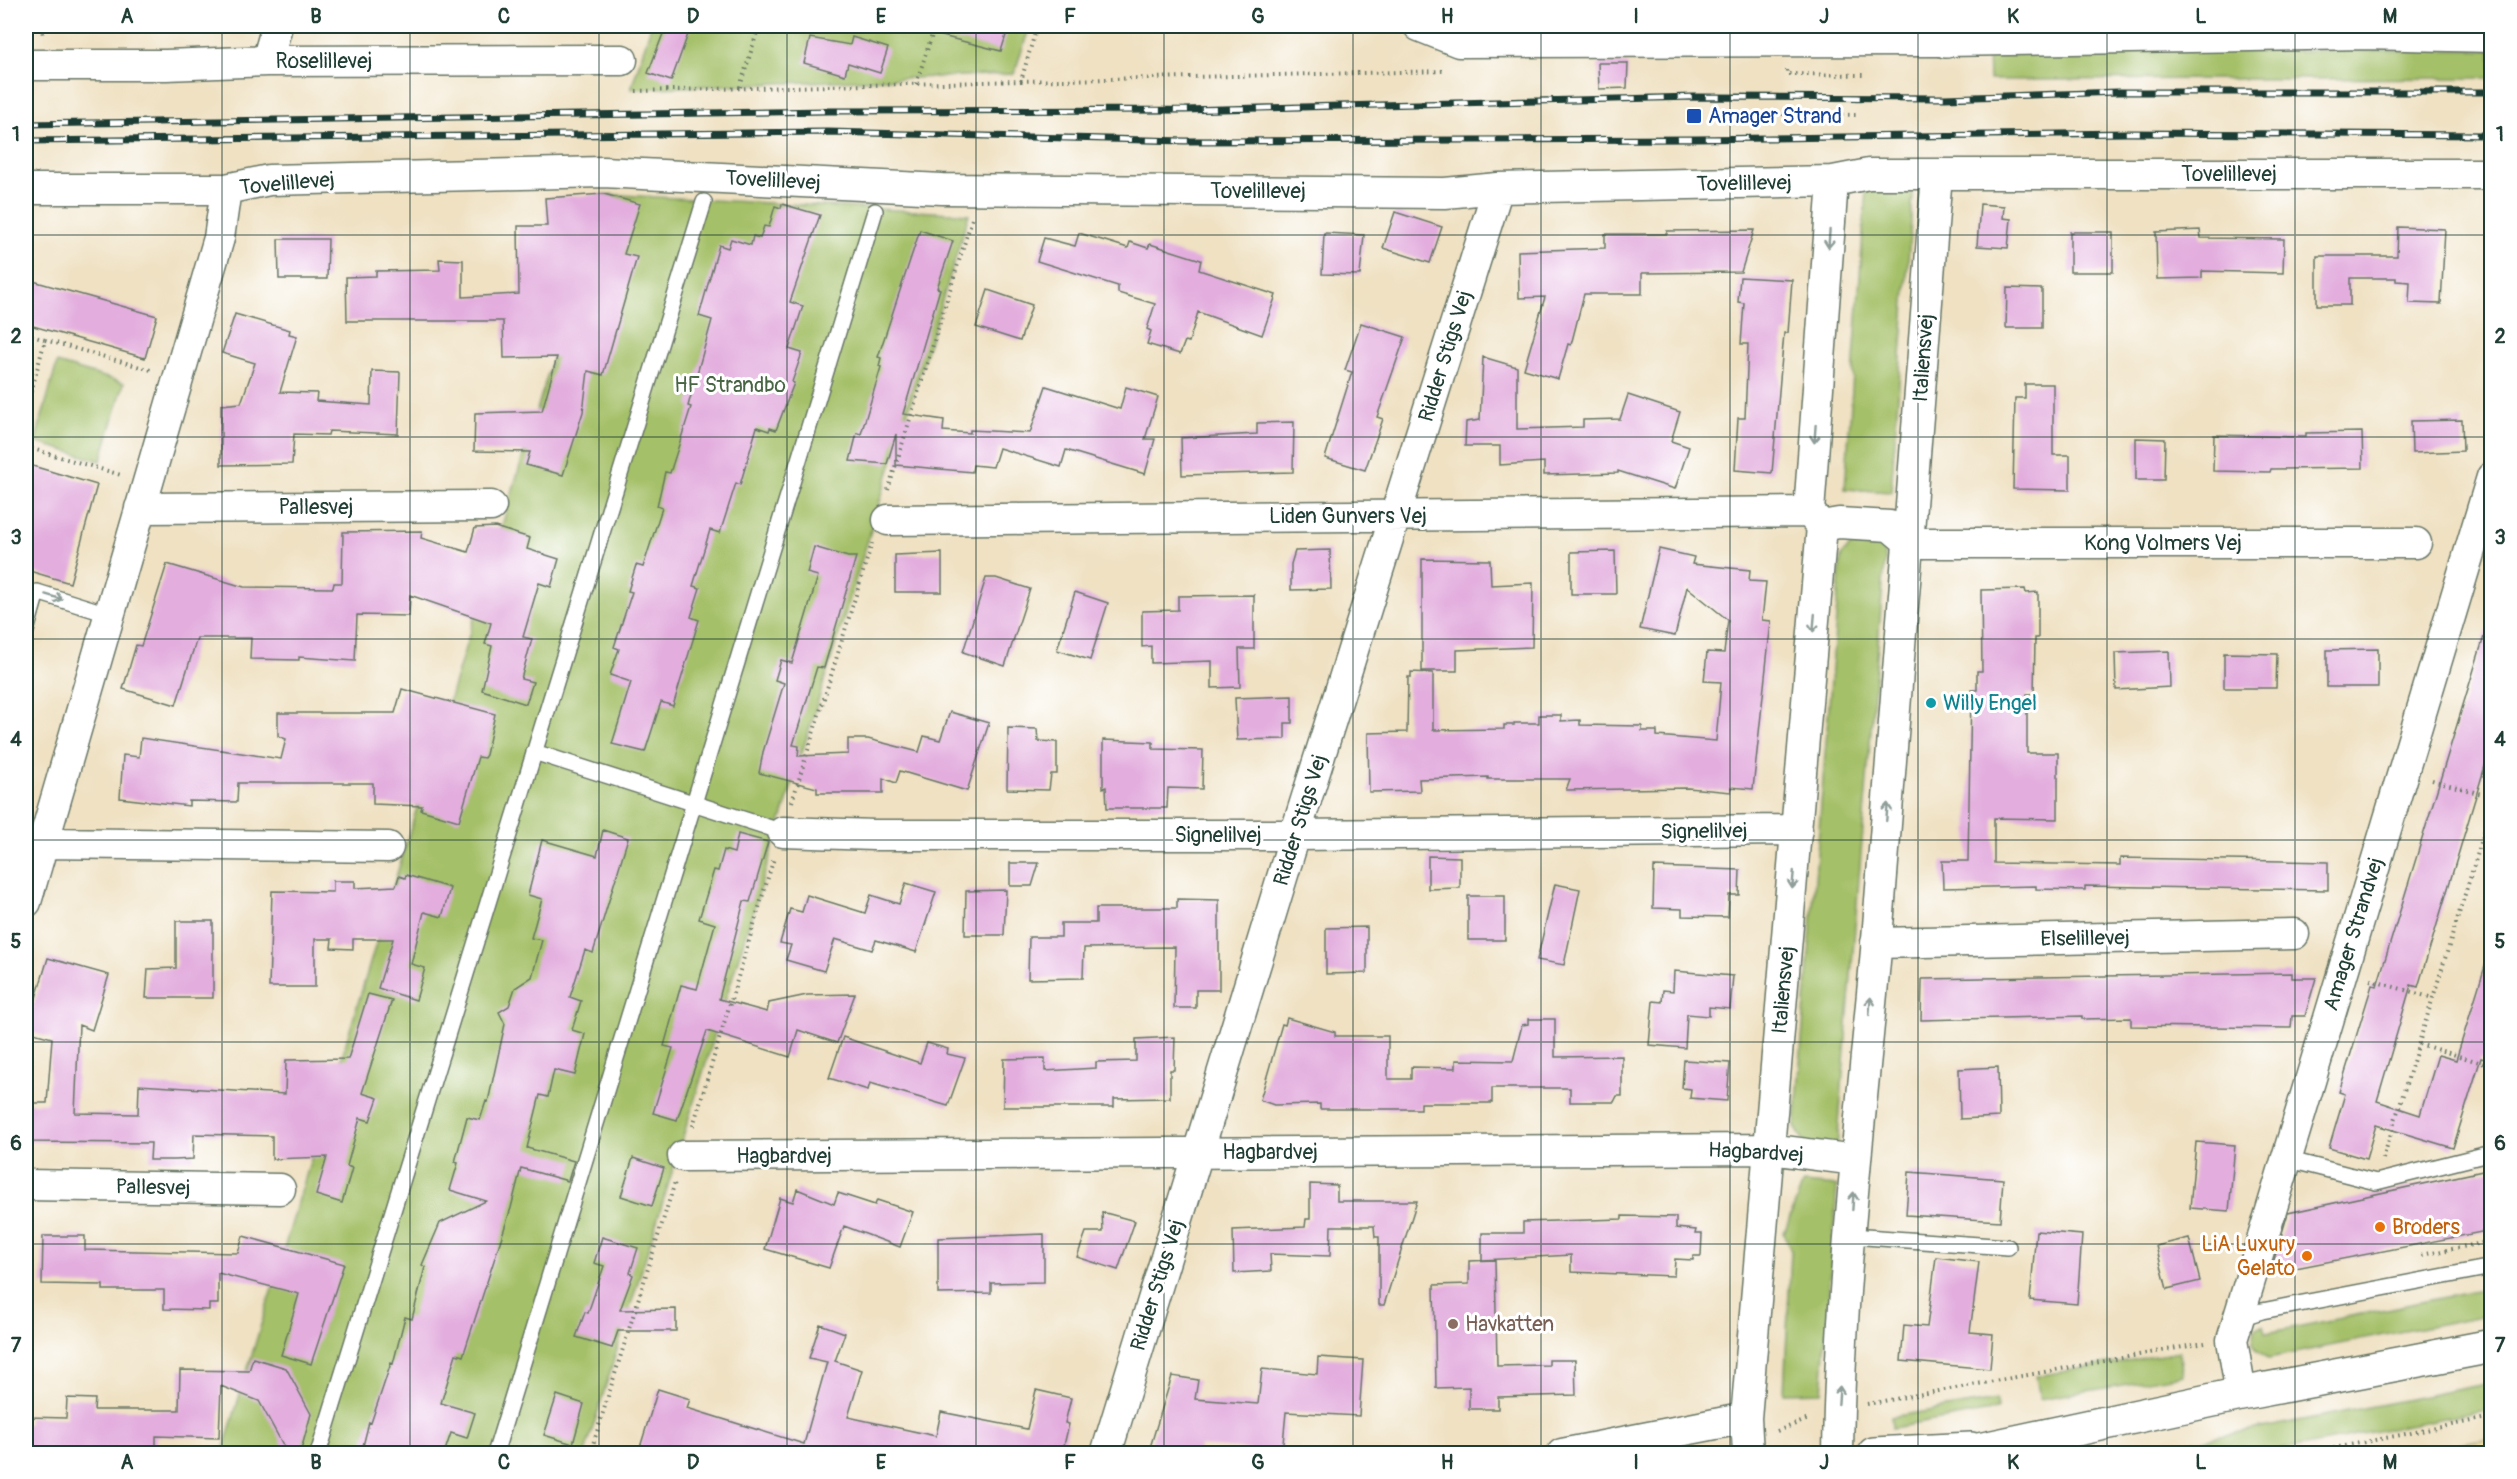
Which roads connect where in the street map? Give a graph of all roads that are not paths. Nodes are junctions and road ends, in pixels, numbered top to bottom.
1 (277, 26) edge
2 (1422, 26) edge
3 (2365, 30) edge
4 (1846, 33) edge
5 (1946, 33) edge
6 (2492, 37) edge
7 (622, 60) dead end
8 (267, 61) junction
9 (26, 64) edge
10 (1937, 174) junction
11 (2492, 174) edge
12 (1833, 181) junction
13 (1498, 188) junction
14 (26, 189) edge
15 (226, 189) junction
16 (704, 202) dead end
17 (875, 211) dead end
18 (2492, 477) edge
19 (144, 495) junction
20 (491, 506) dead end
21 (1395, 516) junction
22 (1815, 519) junction
23 (888, 520) dead end
24 (1910, 543) junction
25 (2416, 543) dead end
26 (111, 615) junction
27 (26, 632) edge
28 (534, 752) junction
29 (693, 805) junction
30 (1797, 830) junction
31 (783, 832) joint
32 (1295, 835) junction
33 (42, 843) junction
34 (388, 847) dead end
35 (26, 902) edge
36 (2294, 934) dead end
37 (1876, 943) junction
38 (1769, 1149) junction
39 (1197, 1152) junction
40 (2492, 1153) edge
41 (684, 1156) dead end
42 (2286, 1159) junction
43 (1856, 1160) junction
44 (26, 1185) edge
45 (280, 1189) dead end
46 (1851, 1236) junction
47 (2008, 1247) dead end
48 (2492, 1267) edge
49 (2236, 1329) junction
50 (2492, 1346) edge
51 (2241, 1394) junction
52 (1746, 1418) junction
53 (1966, 1451) edge
54 (318, 1454) edge
55 (495, 1454) edge
56 (1106, 1454) edge
57 (1562, 1454) edge
58 (1748, 1454) edge
59 (1838, 1454) edge
60 (1874, 1454) edge

1 - 8 street
2 - 4 street
3 - 5 street
3 - 6 street
4 - 5 street
7 - 8 street, Roselillevej
8 - 9 street, Roselillevej
10 - 11 street, Tovelillevej
10 - 12 street, Tovelillevej
10 - 24 street, Italiensvej
12 - 13 street, Tovelillevej
12 -> 22 street, Italiensvej
13 - 15 street, Tovelillevej
13 - 21 street, Ridder Stigs Vej
14 - 15 street, Tovelillevej
15 - 19 street
16 - 28 lane
17 - 29 lane
18 - 42 street, Amager Strandvej
19 - 20 street, Pallesvej
19 - 26 street
21 - 22 street, Liden Gunvers Vej
21 - 23 street, Liden Gunvers Vej
21 - 32 street, Ridder Stigs Vej
22 - 24 street
22 -> 30 street, Italiensvej
24 - 25 street, Kong Volmers Vej
37 -> 24 street, Italiensvej
27 -> 26 lane
26 - 33 street
28 - 29 lane
28 - 54 lane
29 - 31 lane
29 - 55 lane
30 - 32 street, Signelilvej
30 -> 38 street, Italiensvej
31 - 32 street, Signelilvej
32 - 39 street, Ridder Stigs Vej
33 - 34 street
33 - 35 street
36 - 37 street, Elselillevej
43 -> 37 street, Italiensvej
38 - 39 street, Hagbardvej
38 - 43 street, Hagbardvej
38 - 52 street, Italiensvej
39 - 41 street, Hagbardvej
39 - 56 street, Ridder Stigs Vej
40 - 42 lane
42 - 49 street, Amager Strandvej
46 -> 43 street, Italiensvej
44 - 45 street, Pallesvej
46 - 47 lane
59 -> 46 street, Italiensvej
48 - 49 lane
49 - 51 street, Amager Strandvej
50 - 51 street
51 - 53 street
52 - 57 street
52 - 58 street, Italiensvej
53 - 60 street

